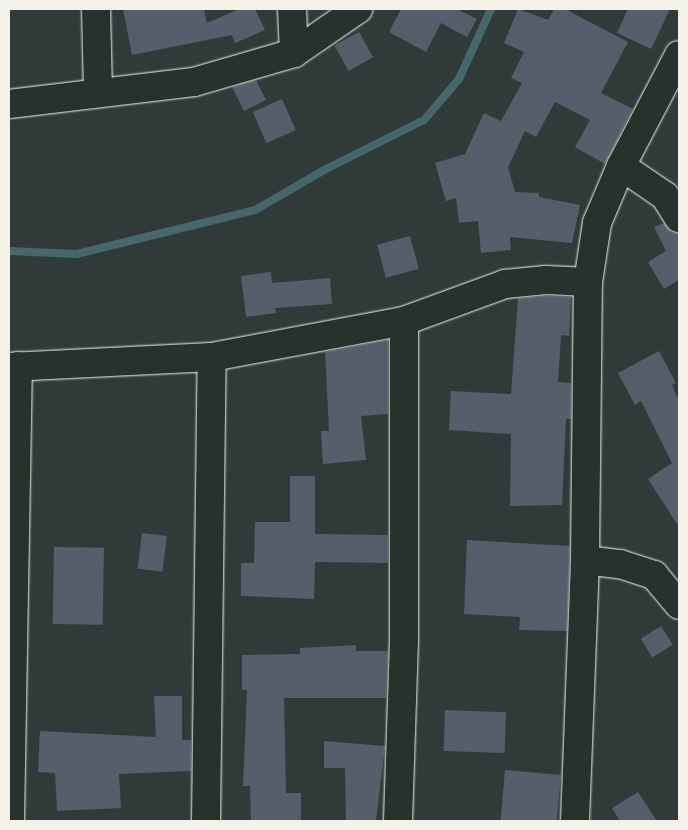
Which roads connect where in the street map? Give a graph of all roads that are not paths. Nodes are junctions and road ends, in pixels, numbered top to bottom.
1 (96, 9) edge
2 (292, 9) edge
3 (358, 9) edge
4 (294, 53) junction
5 (679, 55) edge
6 (98, 93) junction
7 (9, 104) edge
8 (621, 166) junction
9 (679, 218) edge
10 (588, 282) junction
11 (404, 321) junction
12 (212, 357) junction
13 (13, 366) edge
14 (585, 560) junction
15 (679, 605) edge
16 (10, 821) edge
17 (206, 821) edge
18 (398, 821) edge
19 (575, 821) edge

1 - 6 street
2 - 4 street
3 - 4 street
4 - 6 street
5 - 8 street
6 - 7 street
8 - 9 street
8 - 10 street
10 - 11 street
10 - 14 street
11 - 12 street
11 - 18 street
12 - 13 street
12 - 17 street
13 - 16 street
14 - 15 street
14 - 19 street

